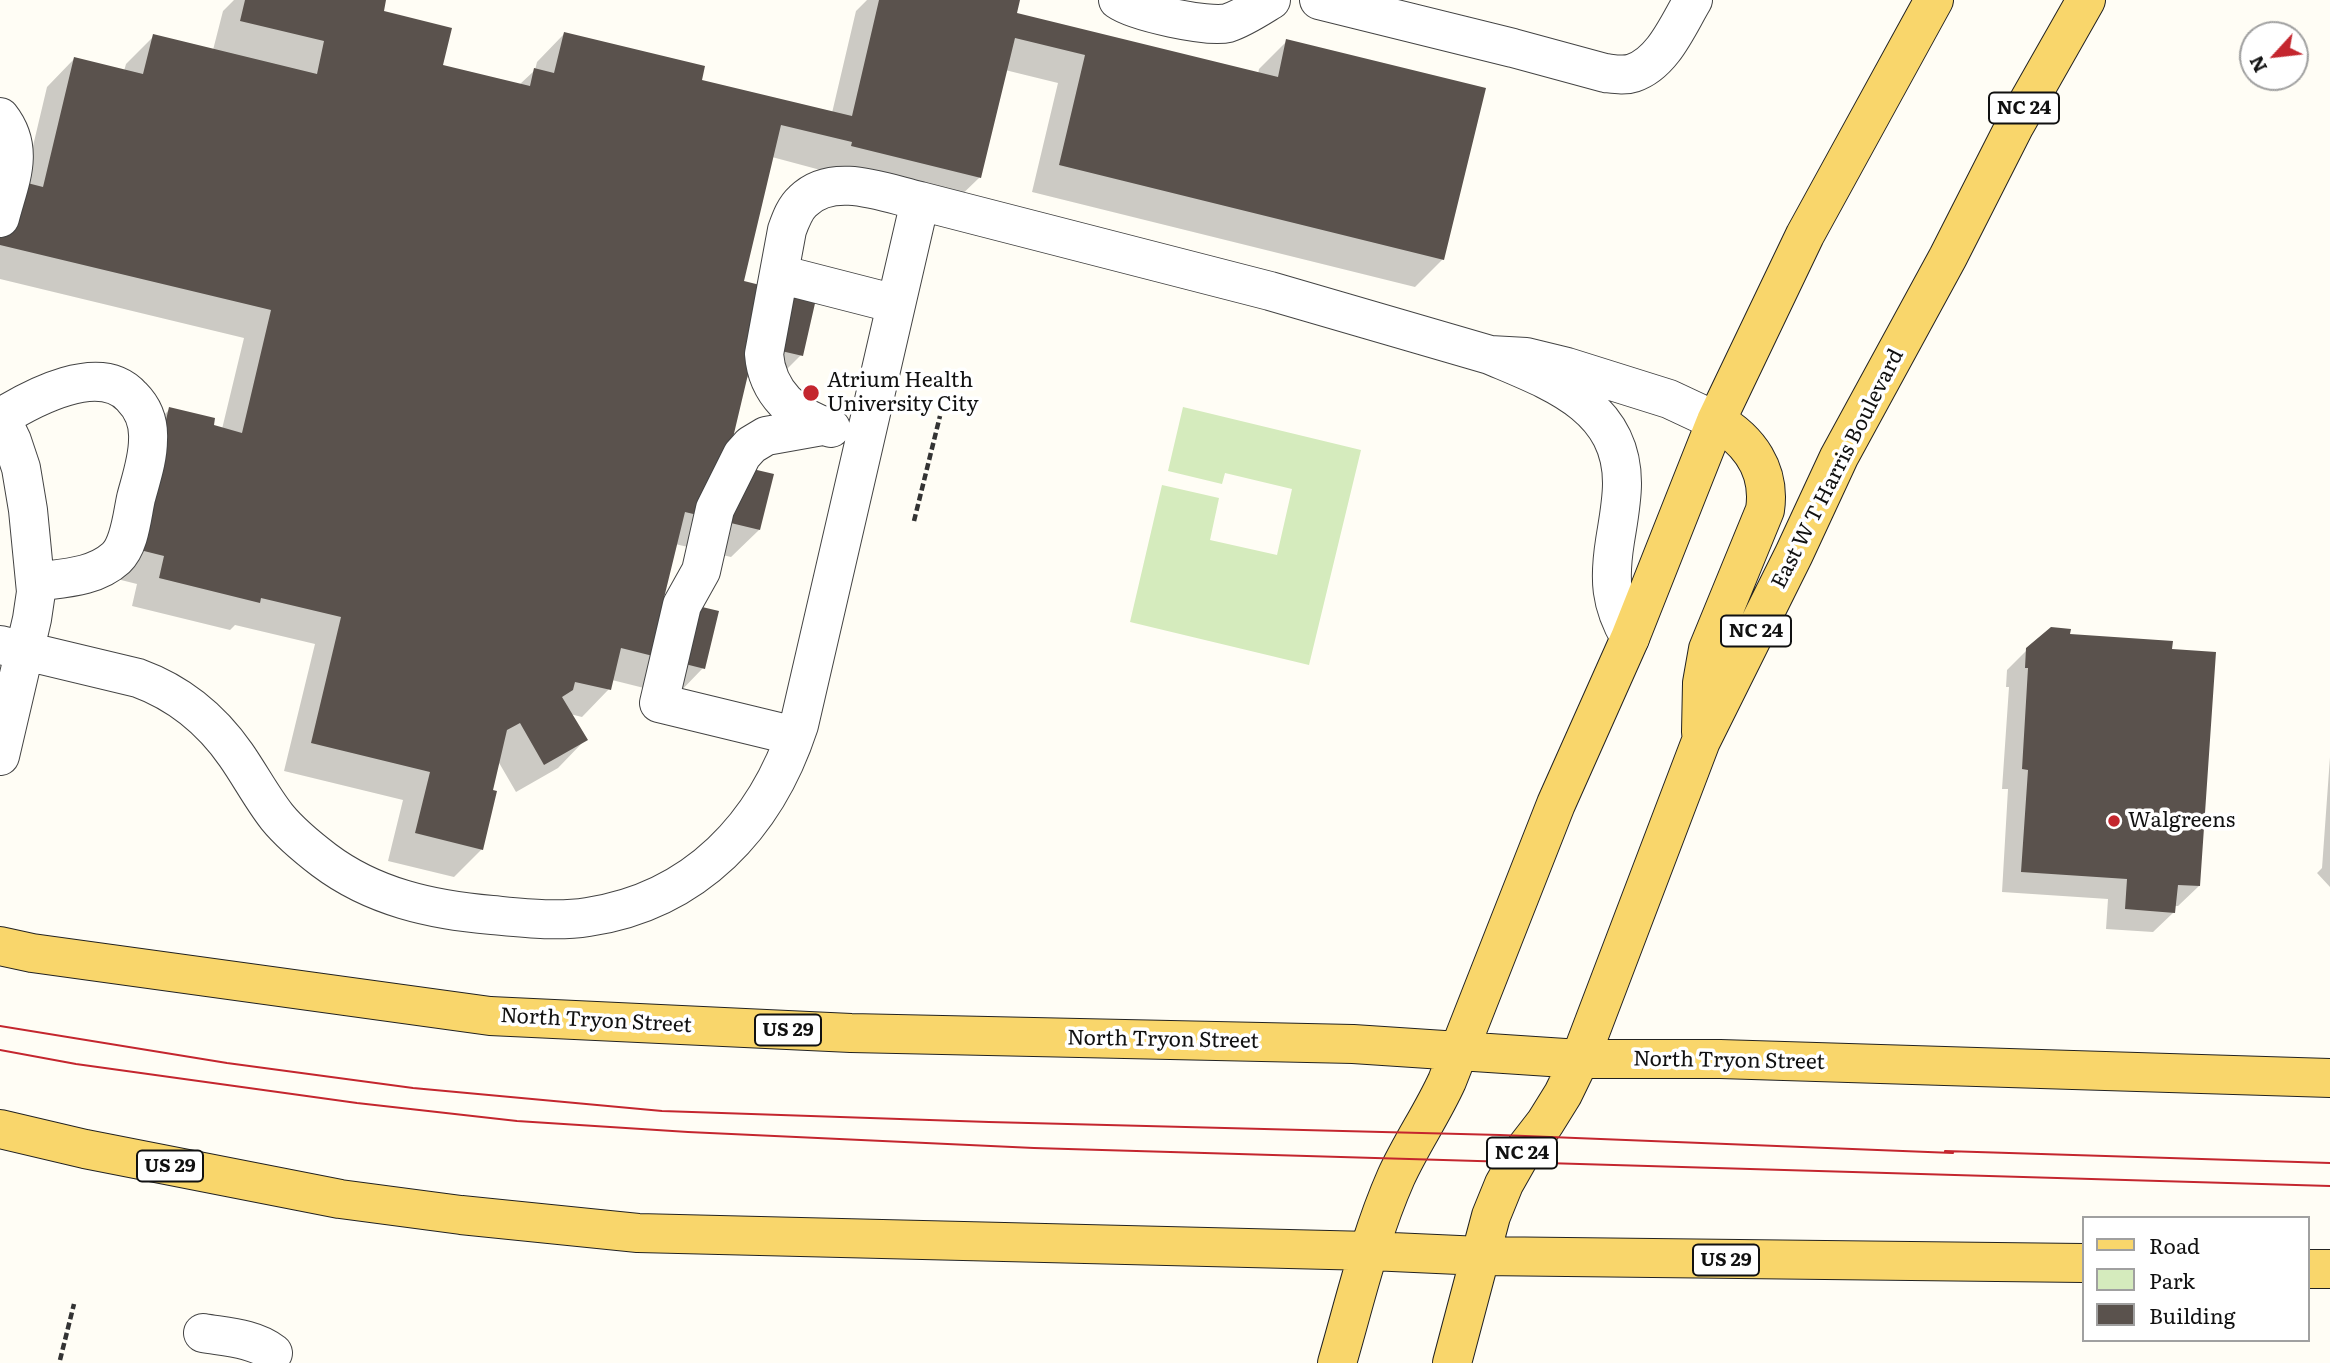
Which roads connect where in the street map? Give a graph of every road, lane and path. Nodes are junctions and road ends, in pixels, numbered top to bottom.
1 (1118, 0) edge
2 (1271, 0) edge
3 (1319, 0) edge
4 (1693, 0) edge
5 (1934, 0) edge
6 (2057, 0) edge
7 (2086, 0) edge
8 (0, 117) edge
9 (2015, 125) junction
10 (920, 201) junction
11 (0, 218) edge
12 (779, 274) junction
13 (896, 304) junction
14 (1490, 355) junction
15 (940, 416) dead end
16 (0, 417) edge
17 (1716, 421) junction
18 (822, 426) junction
19 (866, 438) junction
20 (914, 521) dead end
21 (35, 582) junction
22 (1630, 638) junction
23 (12, 648) edge
24 (795, 736) junction
25 (1702, 741) junction
26 (0, 756) edge
27 (0, 946) edge
28 (1460, 1050) junction
29 (1580, 1059) junction
30 (2330, 1078) edge
31 (0, 1129) edge
32 (1370, 1251) junction
33 (1481, 1256) junction
34 (2082, 1263) edge
35 (2309, 1269) edge
36 (2330, 1269) edge
37 (74, 1304) dead end
38 (203, 1333) dead end
39 (60, 1360) dead end
40 (277, 1360) edge
41 (1338, 1363) edge
42 (1452, 1363) edge

1 - 2 street
3 - 4 street
5 - 17 main road
6 - 9 main road
7 - 9 main road, East W T Harris Boulevard / NC 24
8 - 11 street
9 - 25 main road, East W T Harris Boulevard / NC 24
10 - 12 street
10 - 13 street
10 - 14 street
12 - 13 street
12 - 18 street
13 - 19 street
14 - 17 street
14 - 22 street
15 - 20 path
16 - 21 street
16 - 21 street
17 - 22 main road
17 - 25 main road
18 - 19 street
18 - 24 street
19 - 24 street
21 - 23 street
22 - 28 main road
23 - 24 street
23 - 26 street
25 - 29 main road, East W T Harris Boulevard / NC 24
27 - 28 main road, North Tryon Street / US 29
28 - 29 main road, North Tryon Street / US 29
28 - 32 main road
29 - 30 main road, North Tryon Street / US 29
29 - 33 main road, East W T Harris Boulevard / NC 24
31 - 32 main road, US 29
32 - 33 main road, US 29
32 - 41 main road
33 - 34 main road, US 29
33 - 42 main road, NC 24
35 - 36 main road
37 - 39 path
38 - 40 street

